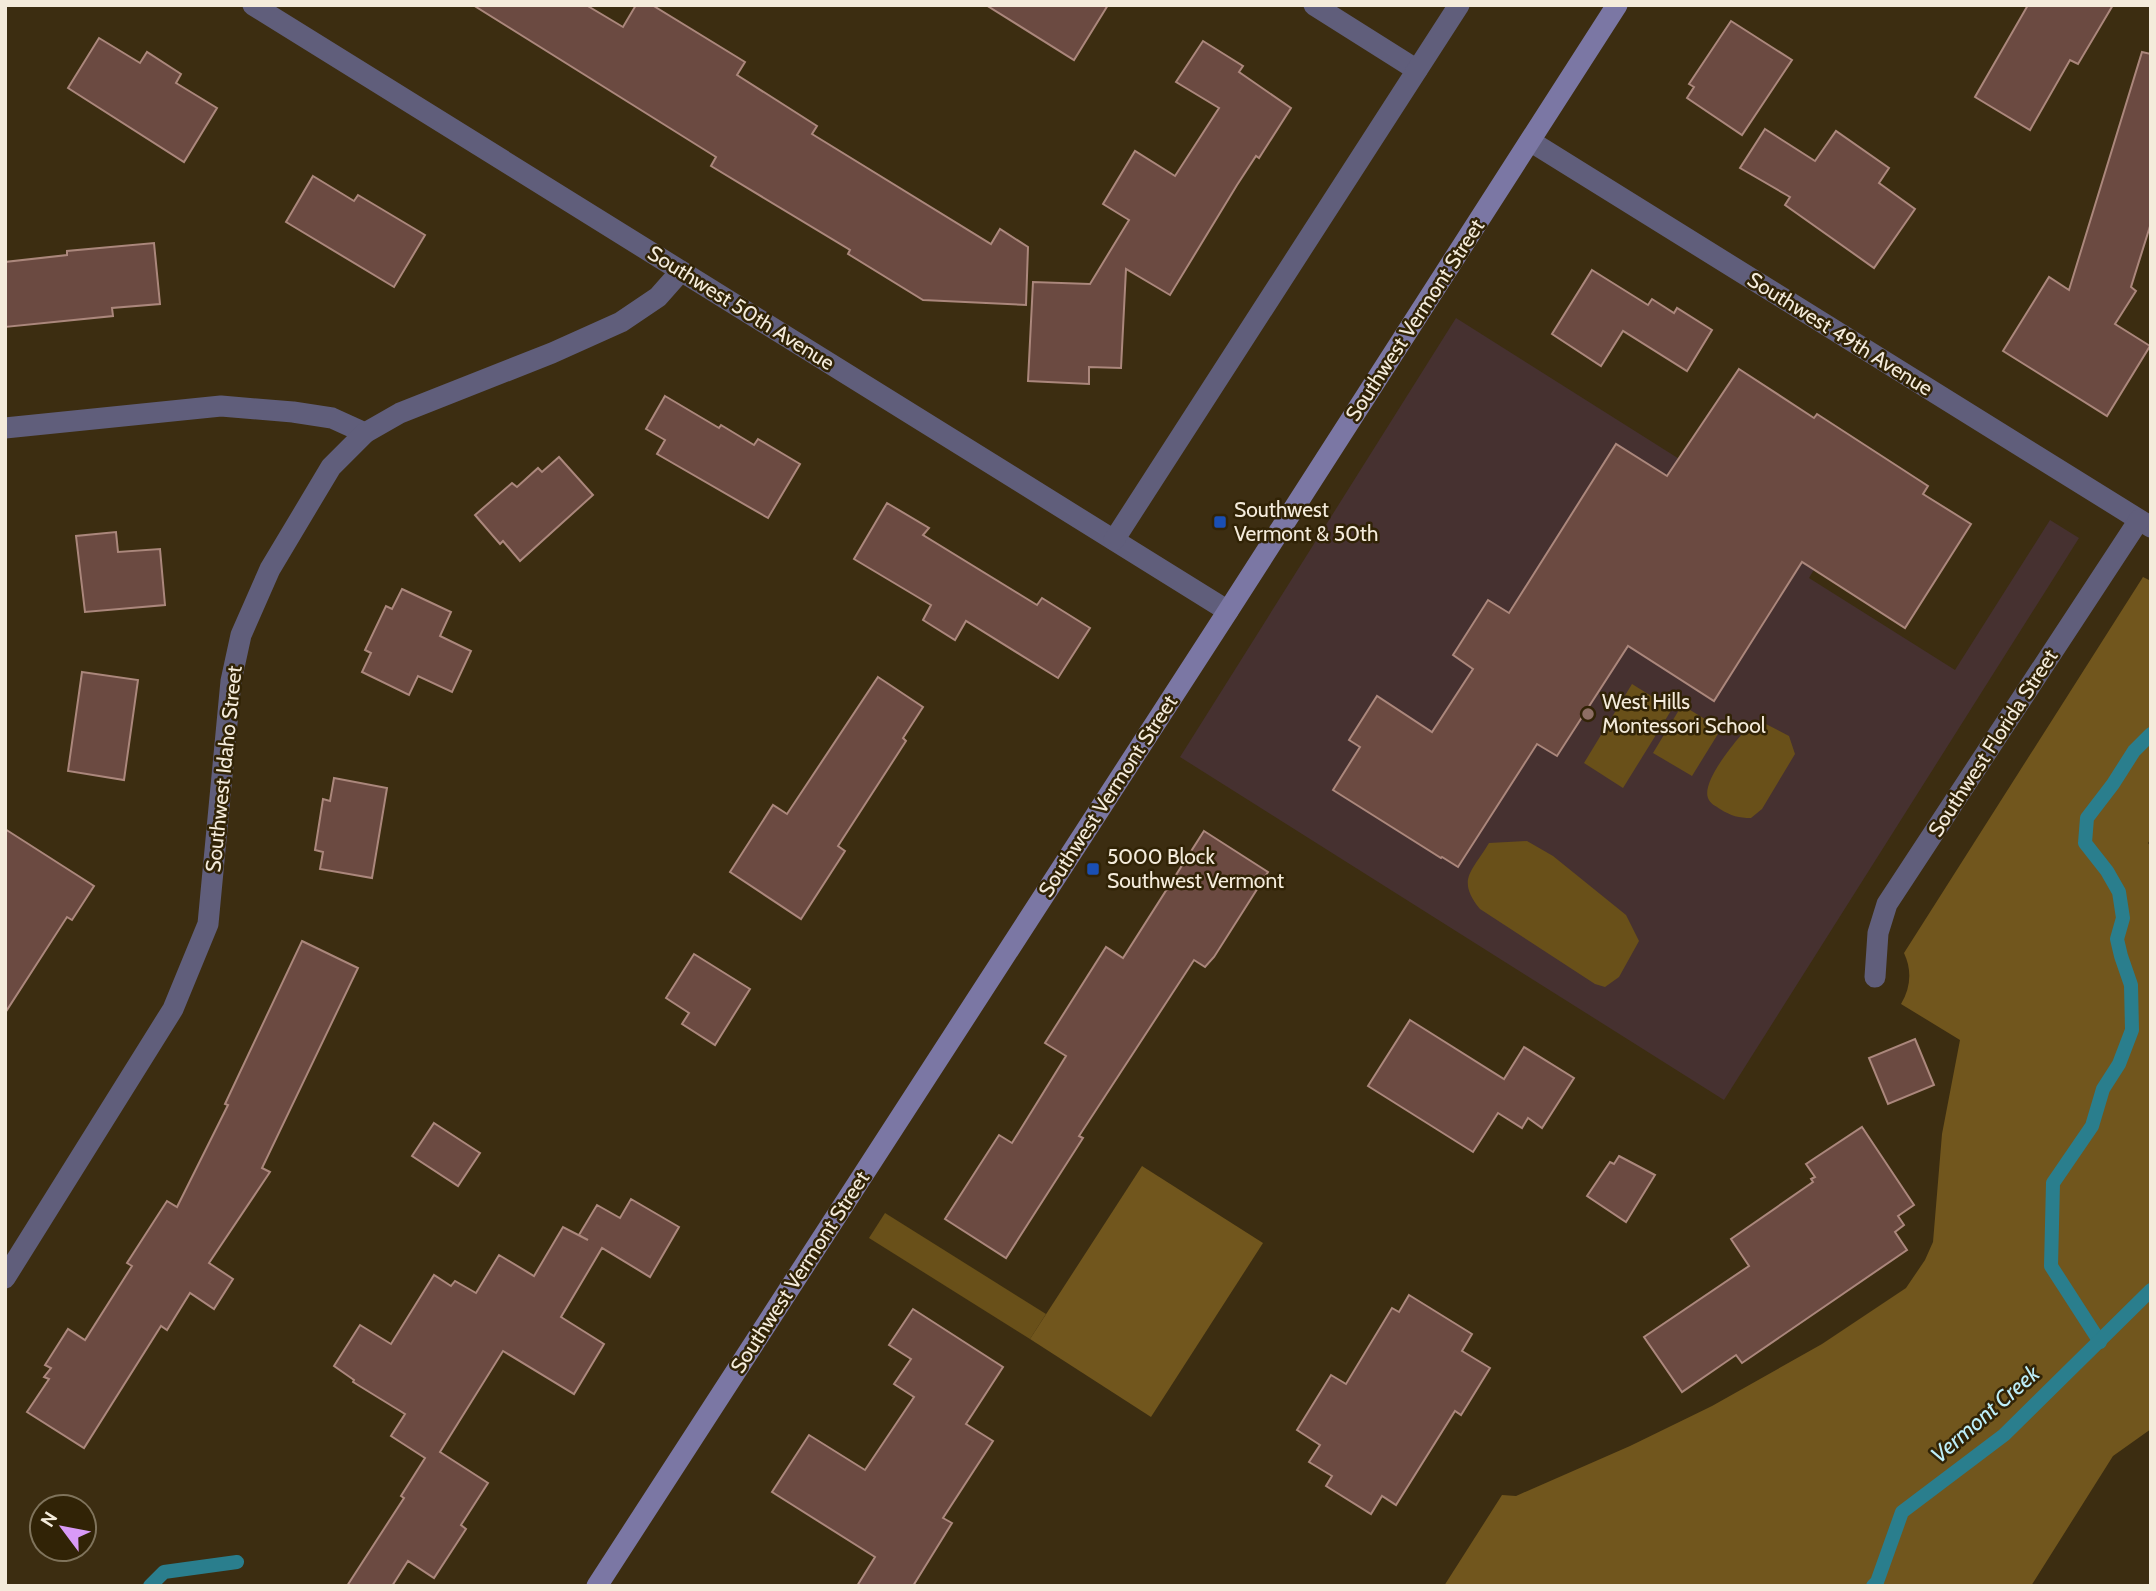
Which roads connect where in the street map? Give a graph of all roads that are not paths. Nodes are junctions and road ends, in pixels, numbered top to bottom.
1 (253, 5) edge
2 (1314, 5) edge
3 (1459, 5) edge
4 (1617, 5) edge
5 (1417, 70) junction
6 (1530, 141) junction
7 (681, 271) junction
8 (5, 428) edge
9 (365, 433) junction
10 (2145, 523) edge
11 (1114, 540) junction
12 (1228, 611) junction
13 (1875, 977) dead end
14 (5, 1278) edge
15 (597, 1586) edge

1 - 7 street, Southwest 50th Avenue
2 - 5 street
3 - 5 street
4 - 6 main road, Southwest Vermont Street
5 - 11 street
6 - 10 street, Southwest 49th Avenue
6 - 12 main road, Southwest Vermont Street
7 - 9 street, Southwest Idaho Street
7 - 11 street, Southwest 50th Avenue
8 - 9 street
9 - 14 street, Southwest Idaho Street
10 - 13 street, Southwest Florida Street
11 - 12 street, Southwest 50th Avenue
12 - 15 main road, Southwest Vermont Street

